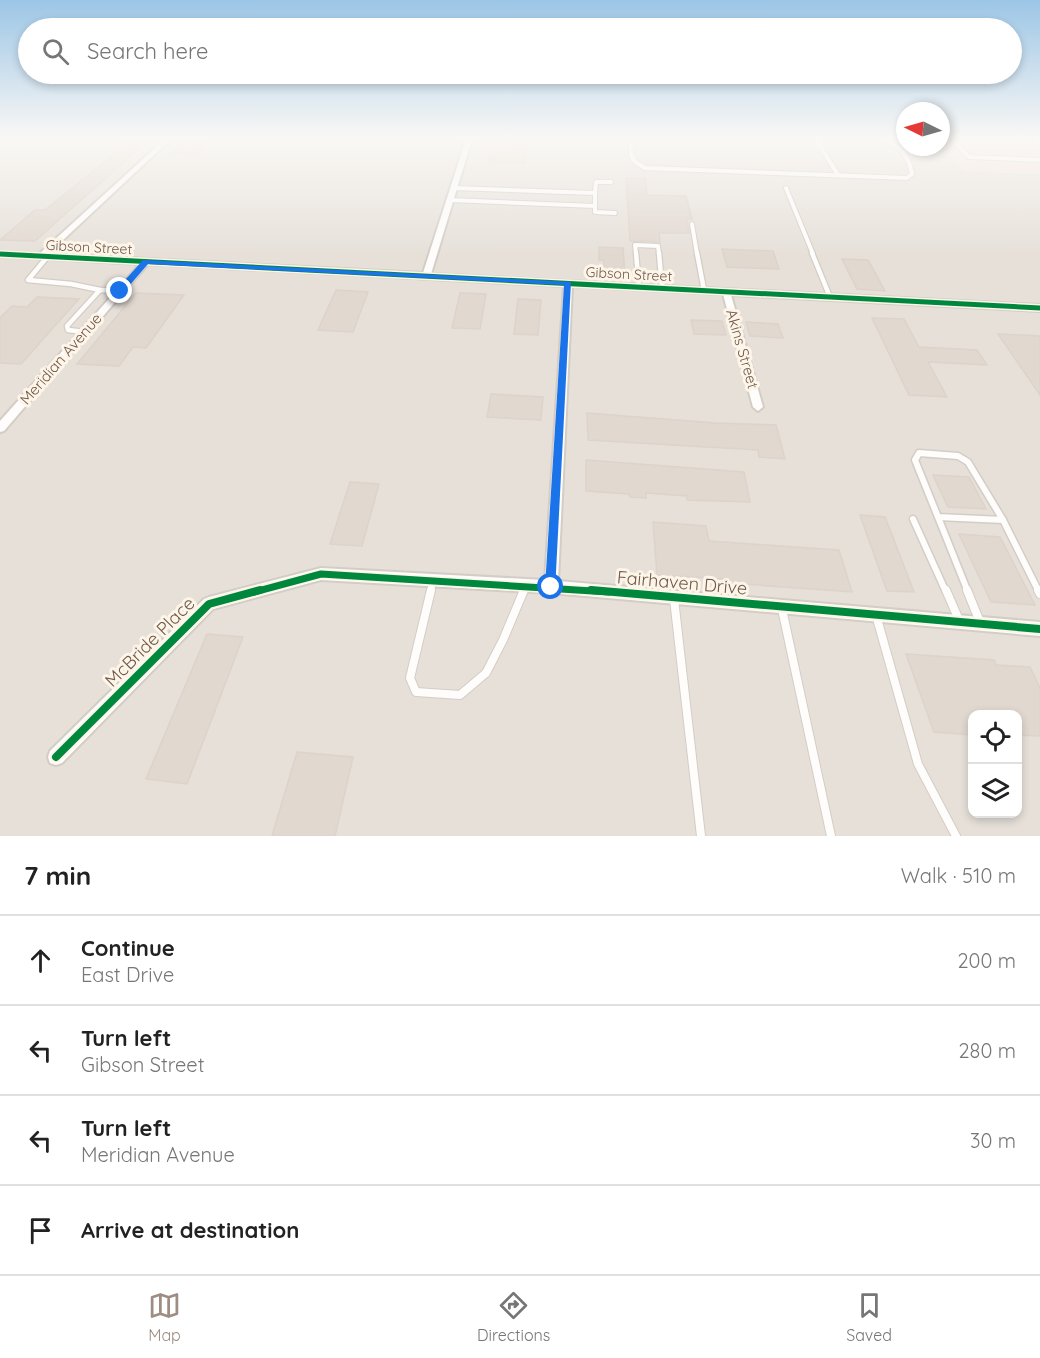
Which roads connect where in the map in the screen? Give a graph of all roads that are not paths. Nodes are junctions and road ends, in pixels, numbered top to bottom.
1 (127, 178) edge
2 (457, 178) edge
3 (611, 182) dead end
4 (454, 188) junction
5 (786, 188) dead end
6 (595, 193) junction
7 (450, 200) junction
8 (595, 206) junction
9 (615, 213) dead end
10 (692, 224) dead end
11 (0, 254) edge
12 (45, 256) junction
13 (146, 261) junction
14 (426, 276) junction
15 (568, 283) junction
16 (639, 287) junction
17 (662, 288) junction
18 (100, 290) junction
19 (704, 290) junction
20 (120, 291) junction
21 (726, 291) junction
22 (830, 297) junction
23 (1040, 308) edge
24 (85, 332) junction
25 (758, 407) dead end
26 (0, 428) edge
27 (937, 517) junction
28 (913, 519) dead end
29 (1003, 520) junction
30 (321, 574) joint
31 (434, 580) junction
32 (525, 586) junction
33 (551, 587) junction
34 (1040, 594) edge
35 (674, 597) junction
36 (782, 606) junction
37 (875, 614) junction
38 (960, 622) junction
39 (981, 623) junction
40 (1040, 629) edge
41 (57, 758) dead end
42 (701, 836) edge
43 (831, 836) edge
44 (956, 836) edge

1 - 12 street
2 - 4 street
3 - 6 lane
4 - 6 lane
4 - 7 street
5 - 22 lane
6 - 8 lane
7 - 8 lane
7 - 14 street
8 - 9 lane
10 - 19 lane
11 - 12 street, Gibson Street
12 - 13 street, Gibson Street
12 - 18 lane
13 - 14 street, Gibson Street
13 - 20 street, Meridian Avenue
14 - 15 street, Gibson Street
15 - 16 street, Gibson Street
15 - 33 street
16 - 17 street, Gibson Street
16 - 17 lane
17 - 19 street, Gibson Street
18 - 20 lane
18 - 24 lane
19 - 21 street, Gibson Street
20 - 24 street, Meridian Avenue
21 - 22 street, Gibson Street
21 - 25 street, Akins Street
22 - 23 street, Gibson Street
24 - 26 street, Meridian Avenue
27 - 29 lane
27 - 29 lane
27 - 39 lane
28 - 38 lane
29 - 34 lane
30 - 31 street, Fairhaven Drive
30 - 41 street, McBride Place
31 - 32 street, Fairhaven Drive
31 - 32 lane
32 - 33 street, Fairhaven Drive
33 - 35 street, Fairhaven Drive
35 - 36 street, Fairhaven Drive
35 - 42 lane
36 - 37 street, Fairhaven Drive
36 - 43 lane
37 - 38 street, Fairhaven Drive
37 - 44 lane
38 - 39 street, Fairhaven Drive
39 - 40 street, Fairhaven Drive

